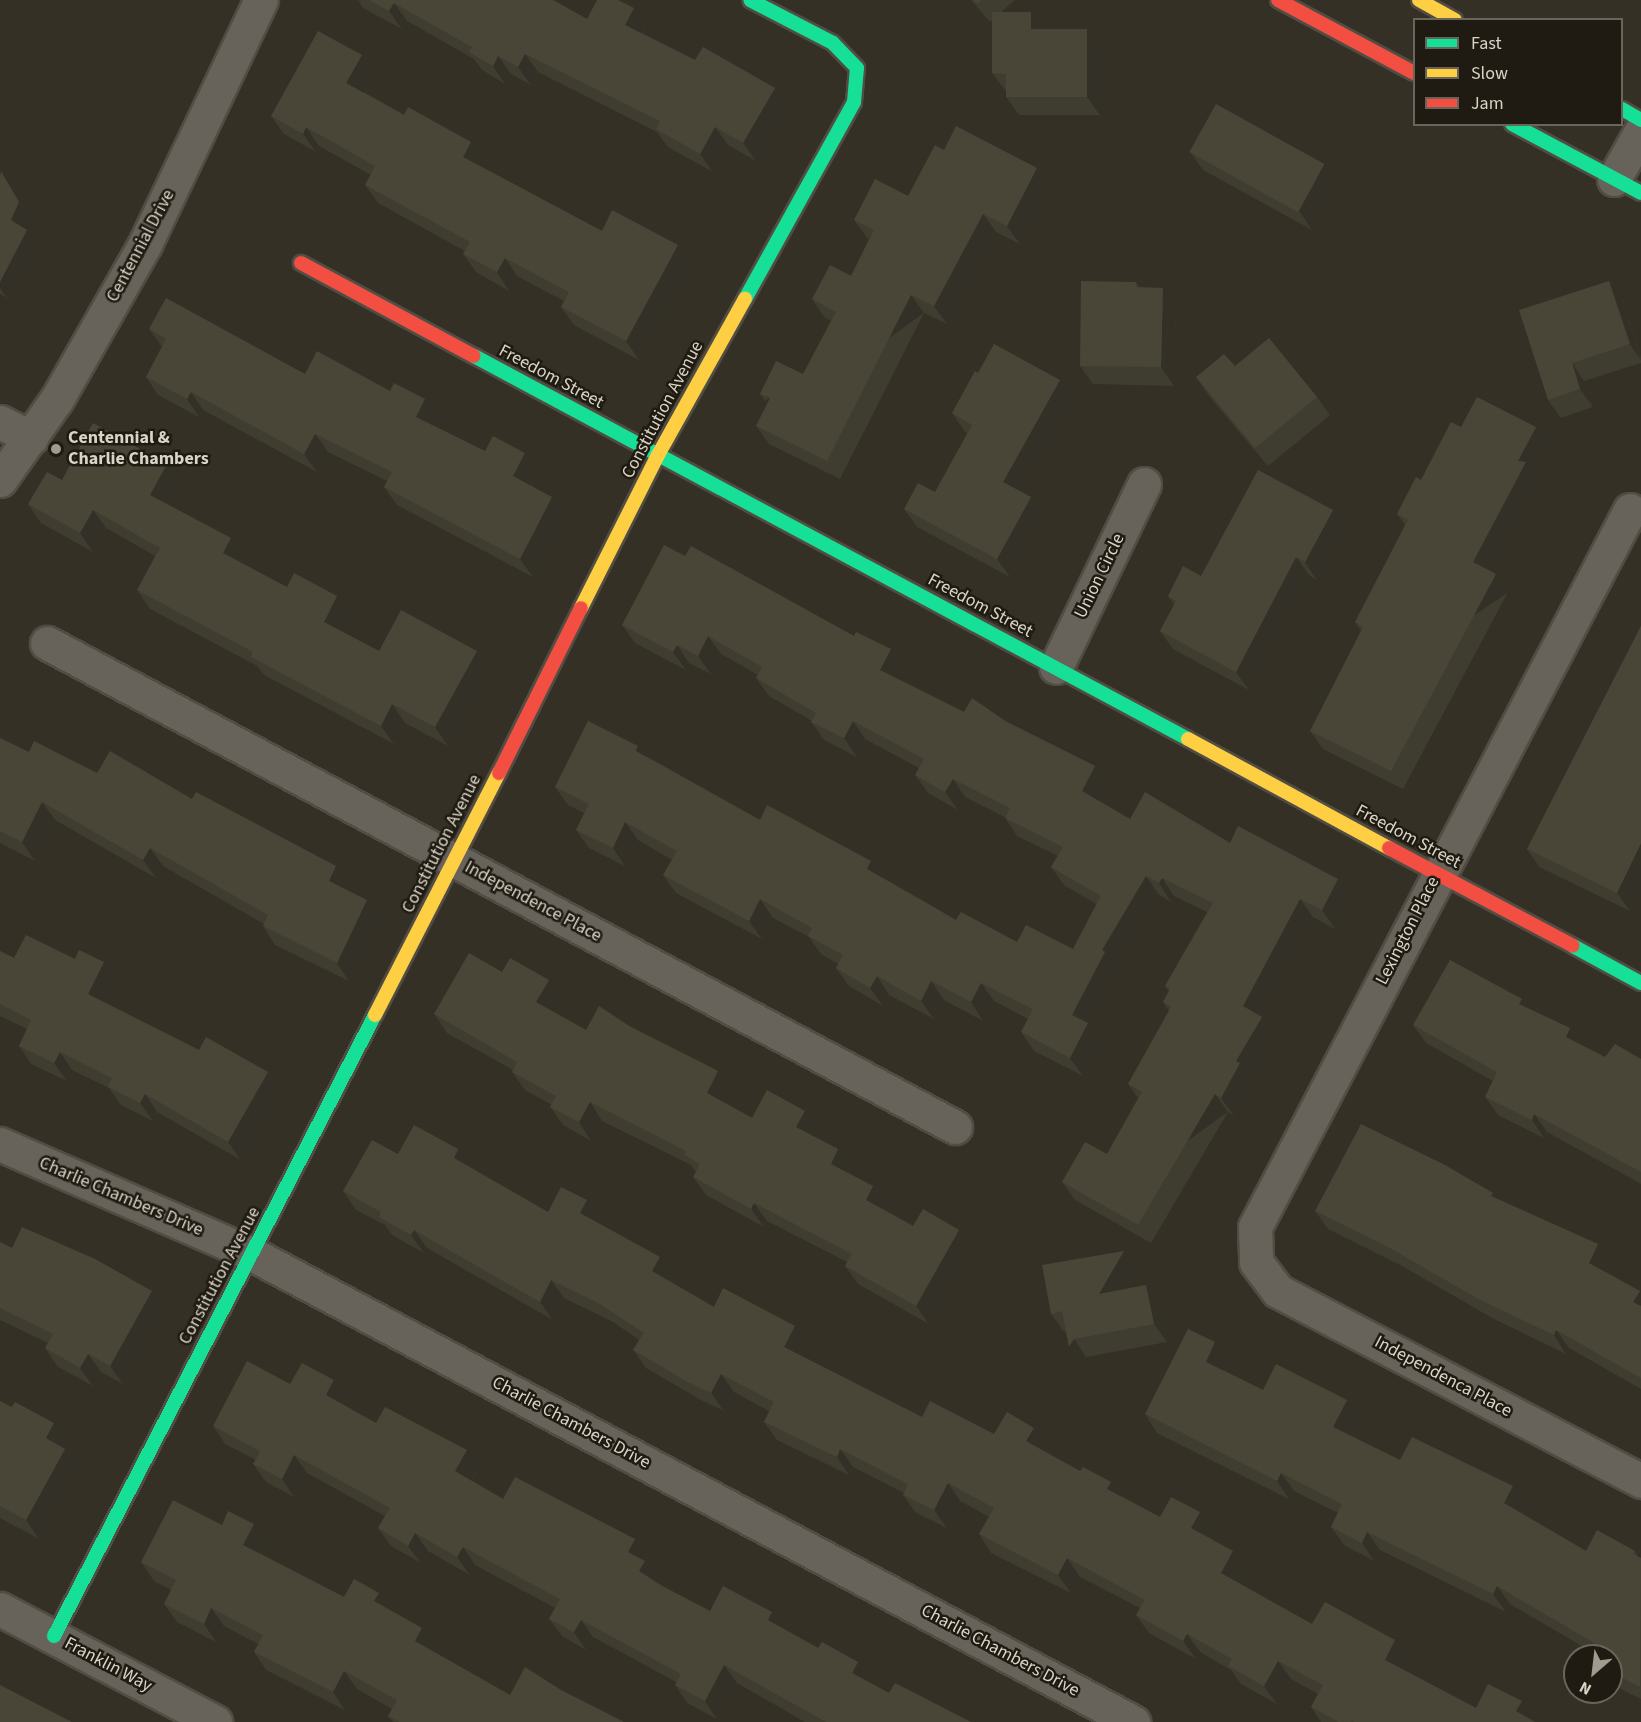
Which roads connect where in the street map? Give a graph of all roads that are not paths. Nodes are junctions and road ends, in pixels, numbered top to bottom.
1 (261, 0) edge
2 (750, 0) edge
3 (1278, 0) edge
4 (1419, 0) edge
5 (1451, 18) edge
6 (1413, 72) edge
7 (1623, 110) edge
8 (1641, 120) edge
9 (1516, 126) edge
10 (1641, 131) edge
11 (1627, 186) edge
12 (301, 263) dead end
13 (0, 422) edge
14 (31, 438) junction
15 (657, 455) junction
16 (0, 480) edge
17 (1144, 484) dead end
18 (1630, 510) dead end
19 (47, 644) dead end
20 (1056, 667) junction
21 (455, 860) junction
22 (1438, 874) junction
23 (1641, 983) edge
24 (955, 1126) dead end
25 (0, 1144) edge
26 (252, 1254) junction
27 (1256, 1262) joint
28 (1641, 1480) edge
29 (0, 1609) edge
30 (54, 1636) junction
31 (215, 1722) edge
32 (1133, 1722) edge

1 - 14 street, Centennial Drive
2 - 15 street, Constitution Avenue
3 - 6 street
4 - 5 street
7 - 8 street
9 - 11 street
10 - 11 street
12 - 15 street, Freedom Street
13 - 14 street
14 - 16 street, Centennial Drive
15 - 20 street, Freedom Street
15 - 21 street, Constitution Avenue
17 - 20 street, Union Circle
18 - 22 street, Lexington Place
19 - 21 street, Independence Place
20 - 22 street, Freedom Street
21 - 24 street, Independence Place
21 - 26 street, Constitution Avenue
22 - 23 street, Freedom Street
22 - 27 street, Lexington Place
25 - 26 street, Charlie Chambers Drive
26 - 30 street, Constitution Avenue
26 - 32 street, Charlie Chambers Drive
27 - 28 street, Independenca Place
29 - 30 street, Franklin Way
30 - 31 street, Franklin Way

